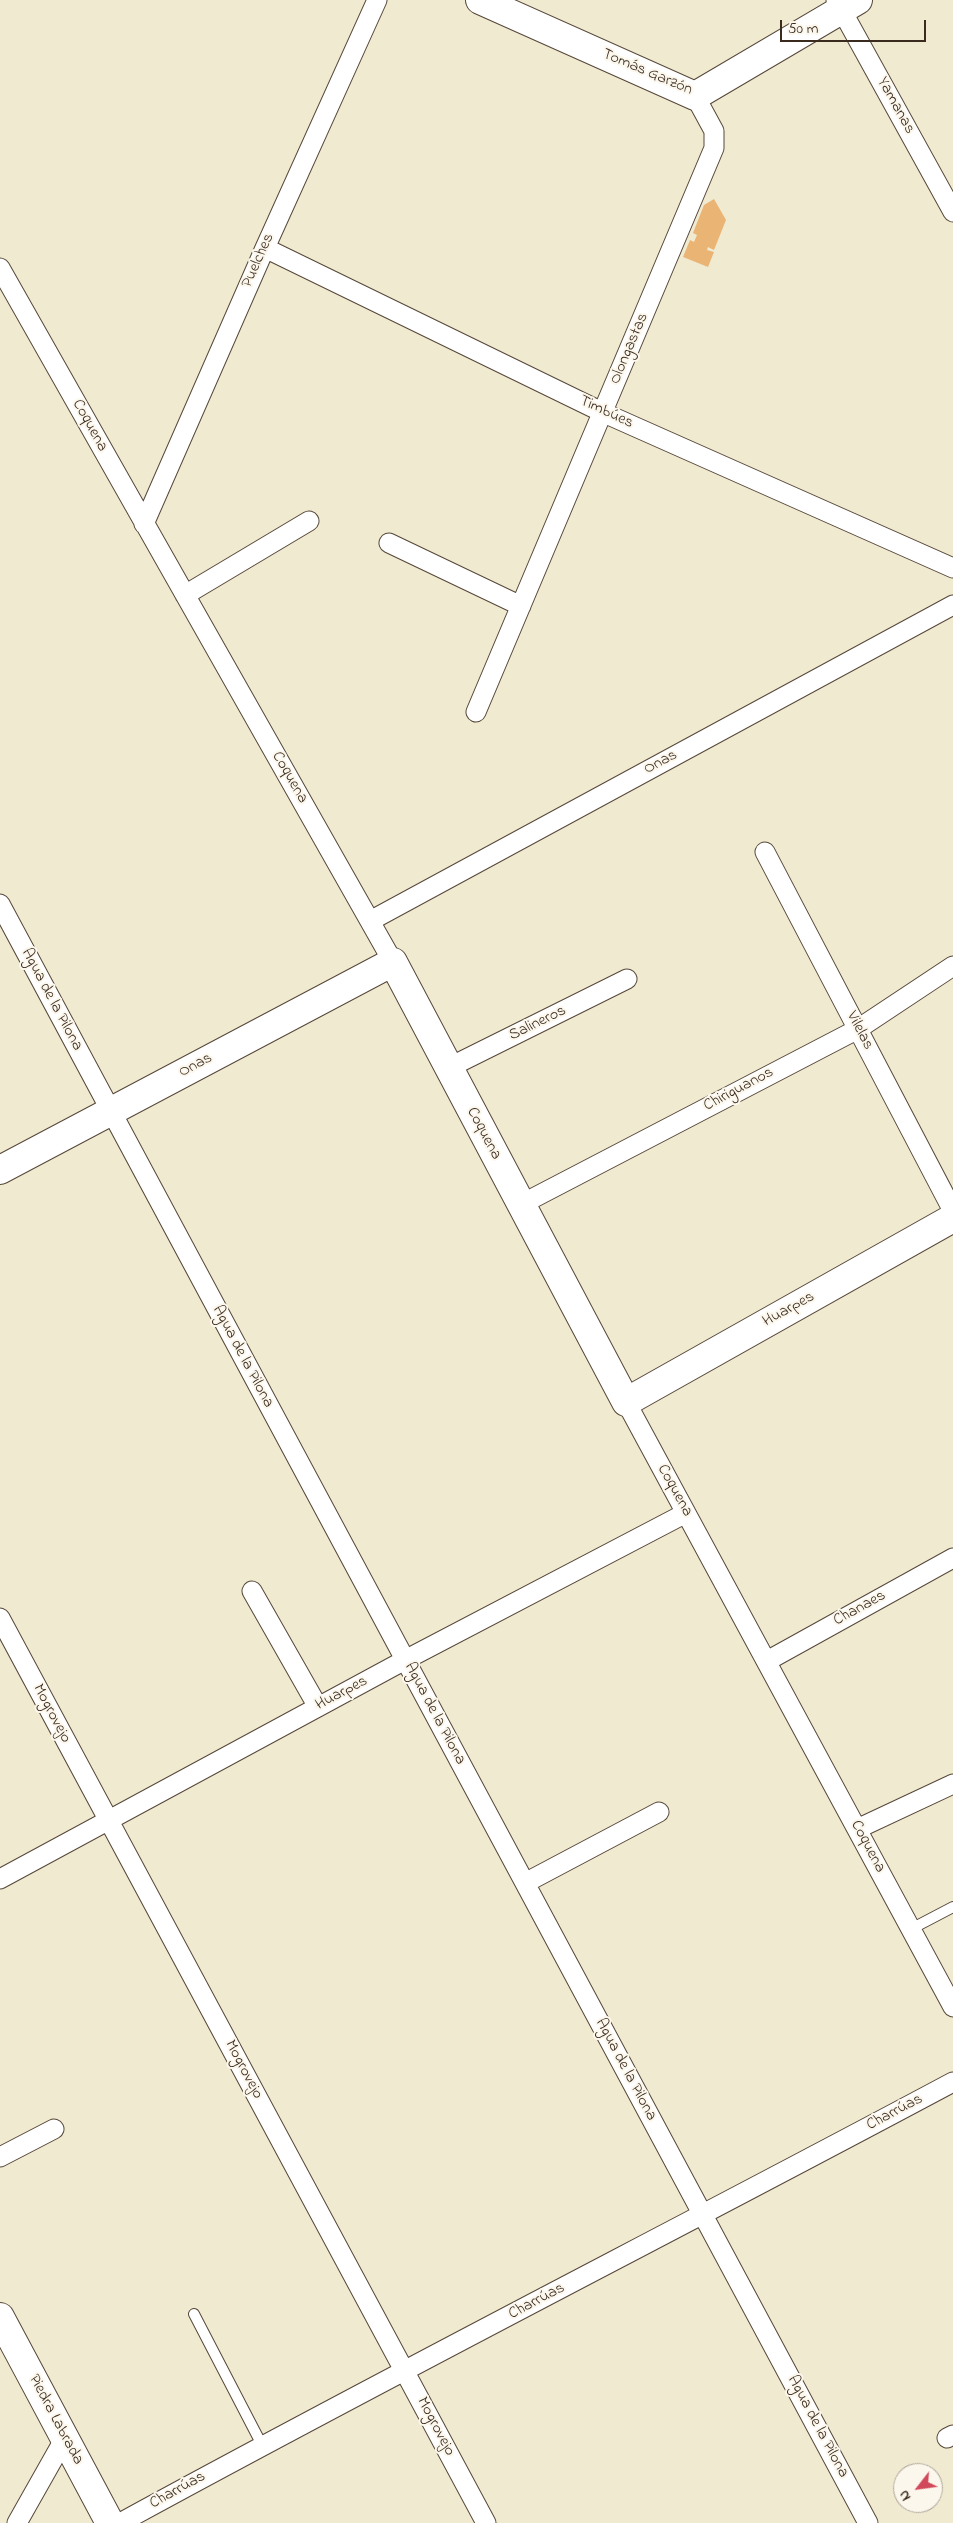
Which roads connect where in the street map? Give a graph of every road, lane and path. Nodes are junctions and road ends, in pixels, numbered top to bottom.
1 (377, 0) edge
2 (480, 0) edge
3 (845, 3) edge
4 (695, 96) junction
5 (953, 212) edge
6 (265, 248) junction
7 (0, 268) edge
8 (604, 413) junction
9 (309, 521) dead end
10 (144, 524) junction
11 (389, 543) dead end
12 (953, 568) edge
13 (185, 595) junction
14 (953, 605) edge
15 (521, 606) junction
16 (476, 712) dead end
17 (765, 852) dead end
18 (0, 904) edge
19 (370, 921) junction
20 (393, 962) junction
21 (953, 966) edge
22 (627, 979) dead end
23 (858, 1028) junction
24 (448, 1068) junction
25 (110, 1111) junction
26 (0, 1170) edge
27 (520, 1205) junction
28 (953, 1211) edge
29 (953, 1218) edge
30 (626, 1402) junction
31 (686, 1513) junction
32 (953, 1558) edge
33 (252, 1591) dead end
34 (0, 1618) edge
35 (405, 1660) junction
36 (767, 1661) junction
37 (318, 1707) junction
38 (953, 1784) edge
39 (659, 1812) dead end
40 (108, 1820) junction
41 (857, 1829) junction
42 (0, 1879) edge
43 (525, 1883) junction
44 (953, 1908) edge
45 (911, 1929) junction
46 (953, 2007) edge
47 (953, 2082) edge
48 (54, 2129) dead end
49 (0, 2157) edge
50 (703, 2216) junction
51 (194, 2314) dead end
52 (0, 2317) edge
53 (405, 2371) junction
54 (65, 2438) junction
55 (262, 2445) junction
56 (17, 2523) edge
57 (110, 2523) edge
58 (120, 2523) edge
59 (486, 2523) edge
60 (868, 2523) edge

1 - 6 street, Puelches
2 - 4 main road, Tomás Garzón
3 - 4 main road, Tomás Garzón
3 - 5 street, Yamanas
4 - 8 street, Olongastas
6 - 8 street, Timbúes
6 - 10 street, Puelches
7 - 10 street, Coquena
8 - 12 street, Timbúes
8 - 15 street, Olongastas
9 - 13 street
10 - 13 street, Coquena
11 - 15 street
13 - 19 street, Coquena
14 - 19 street, Onas
15 - 16 street, Olongastas
17 - 23 street, Vilelas
18 - 25 street, Agua de la Pilona
19 - 20 street, Coquena
20 - 24 main road, Coquena
20 - 25 main road, Onas
21 - 23 street, Chiriguanos
22 - 24 street, Salineros
23 - 27 street, Chiriguanos
23 - 28 street, Vilelas
24 - 27 main road, Coquena
25 - 26 main road, Onas
25 - 35 street, Agua de la Pilona
27 - 30 main road, Coquena
29 - 30 main road, Huarpes
30 - 31 street, Coquena
31 - 35 street, Huarpes
31 - 36 street, Coquena
32 - 36 street, Chanaes
33 - 37 street
34 - 40 street, Mogrovejo
35 - 37 street, Huarpes
35 - 43 street, Agua de la Pilona
36 - 41 street, Coquena
37 - 40 street, Huarpes
38 - 41 street
39 - 43 street
40 - 42 street, Huarpes
40 - 53 street, Mogrovejo
41 - 45 street, Coquena
43 - 50 street, Agua de la Pilona
44 - 45 lane
45 - 46 street, Coquena
47 - 50 street, Charrúas
48 - 49 street
50 - 53 street, Charrúas
50 - 60 street, Agua de la Pilona
51 - 55 lane
52 - 54 main road, Piedra Labrada
53 - 55 street, Charrúas
53 - 59 street, Mogrovejo
54 - 56 street
54 - 57 main road, Piedra Labrada
55 - 58 street, Charrúas

